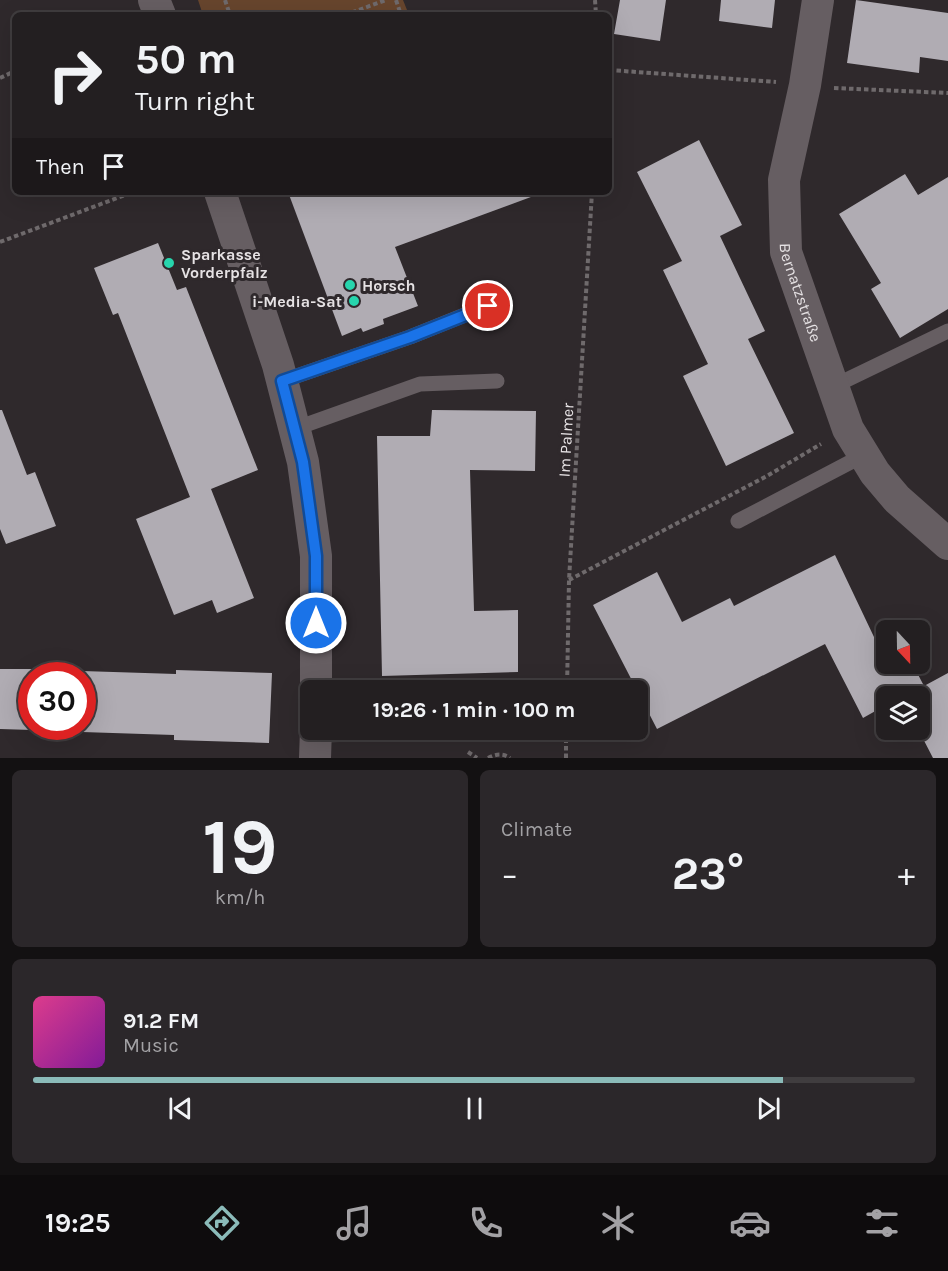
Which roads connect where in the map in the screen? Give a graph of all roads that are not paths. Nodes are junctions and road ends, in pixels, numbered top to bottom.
1 (818, 0) edge
2 (221, 195) edge
3 (488, 306) dead end
4 (948, 331) edge
5 (282, 381) junction
6 (497, 381) dead end
7 (834, 386) junction
8 (294, 429) junction
9 (856, 442) junction
10 (738, 520) dead end
11 (948, 544) edge
12 (316, 680) edge
13 (332, 740) edge
14 (316, 741) edge

1 - 7 street, Bernatzstraße
2 - 5 street
3 - 5 lane
4 - 7 lane
5 - 8 street
6 - 8 lane
7 - 9 street, Bernatzstraße
8 - 12 street
9 - 10 lane
9 - 11 street, Bernatzstraße
13 - 14 lane

